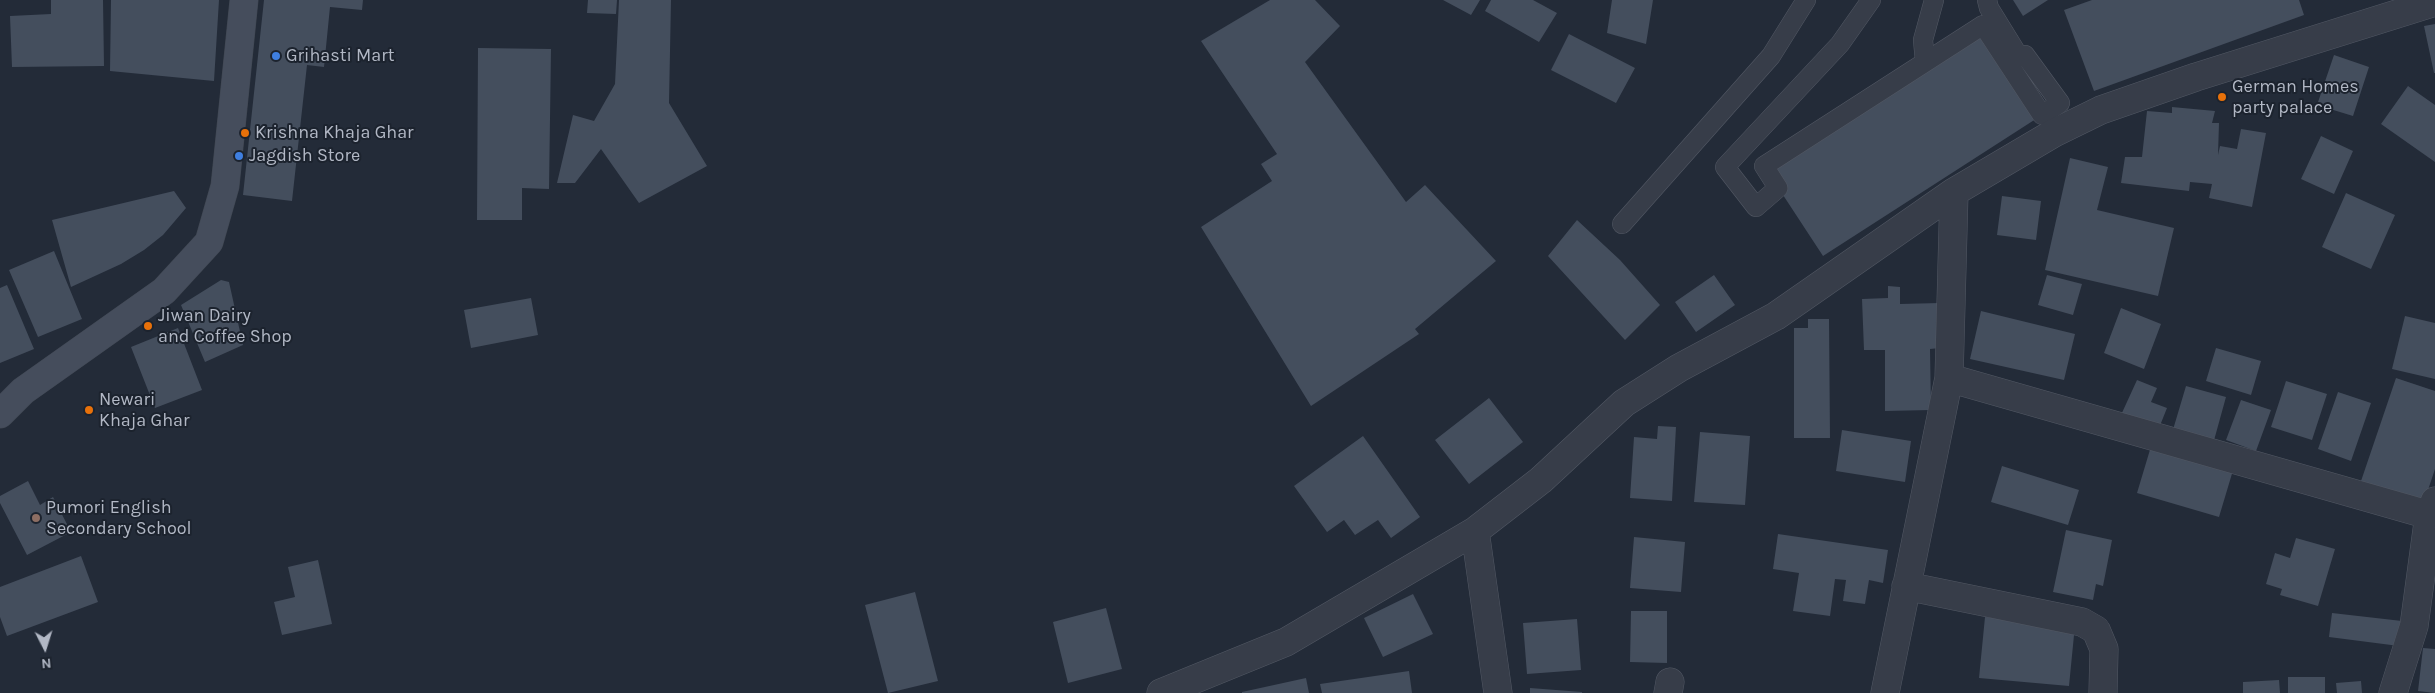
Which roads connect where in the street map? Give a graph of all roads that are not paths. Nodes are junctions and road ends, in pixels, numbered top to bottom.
1 (244, 0) edge
2 (1806, 0) edge
3 (1870, 0) edge
4 (1934, 0) edge
5 (1987, 0) edge
6 (2435, 2) edge
7 (1925, 62) junction
8 (1954, 192) junction
9 (1622, 224) dead end
10 (1949, 378) junction
11 (0, 414) edge
12 (2432, 508) edge
13 (1475, 531) junction
14 (1906, 586) junction
15 (2424, 628) edge
16 (1216, 683) edge
17 (1161, 693) edge
18 (1498, 693) edge
19 (1886, 693) edge
20 (2103, 693) edge
21 (2393, 693) edge

1 - 11 main road
2 - 9 lane
3 - 7 lane
4 - 7 lane
5 - 7 lane
6 - 8 street
8 - 10 street
8 - 13 street
10 - 12 street
10 - 14 street
12 - 15 street
13 - 16 street
13 - 18 street
14 - 19 street
14 - 20 street
15 - 21 street
16 - 17 street

